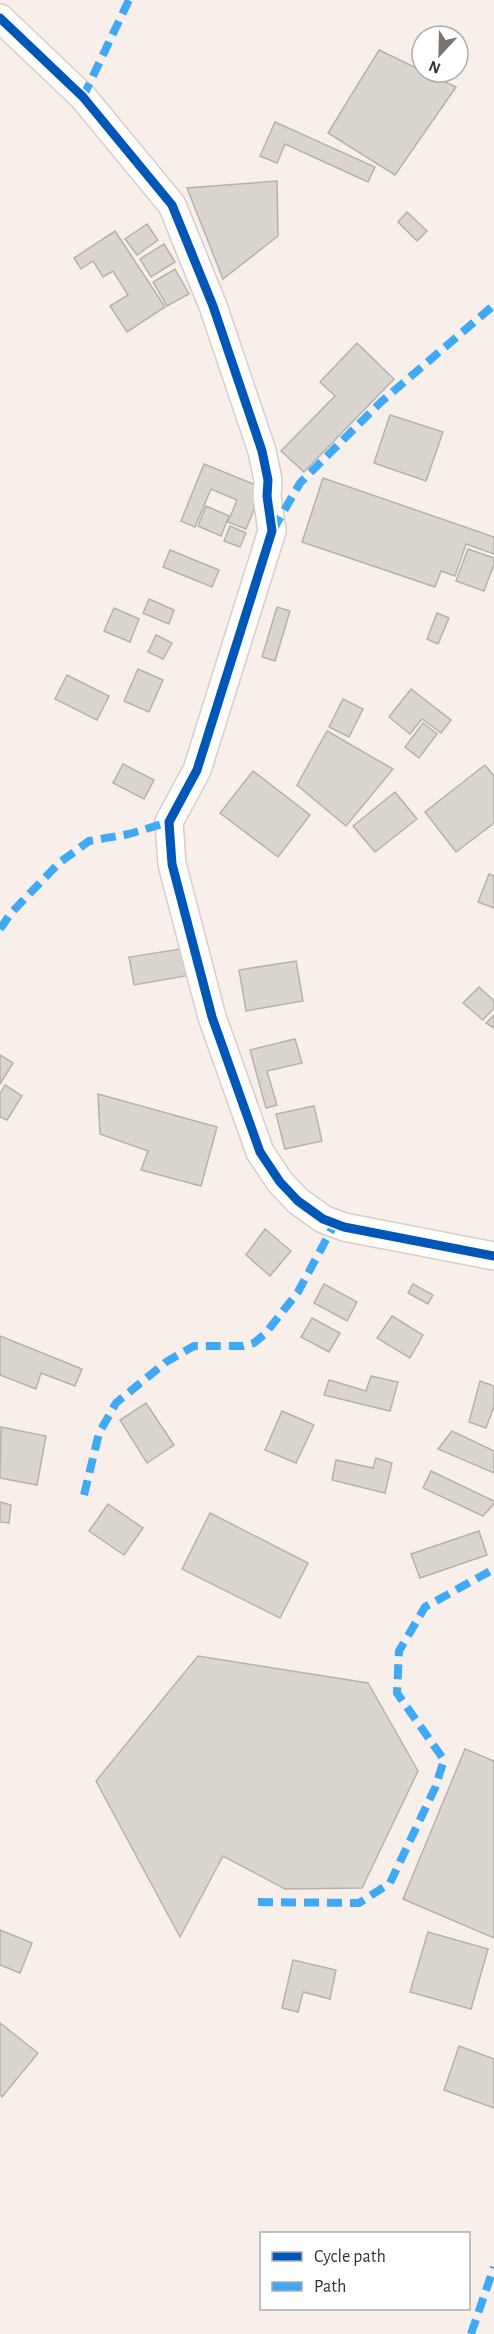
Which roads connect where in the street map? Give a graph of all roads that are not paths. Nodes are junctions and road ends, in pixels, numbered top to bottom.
1 (0, 18) edge
2 (494, 1256) edge

1 - 2 street

